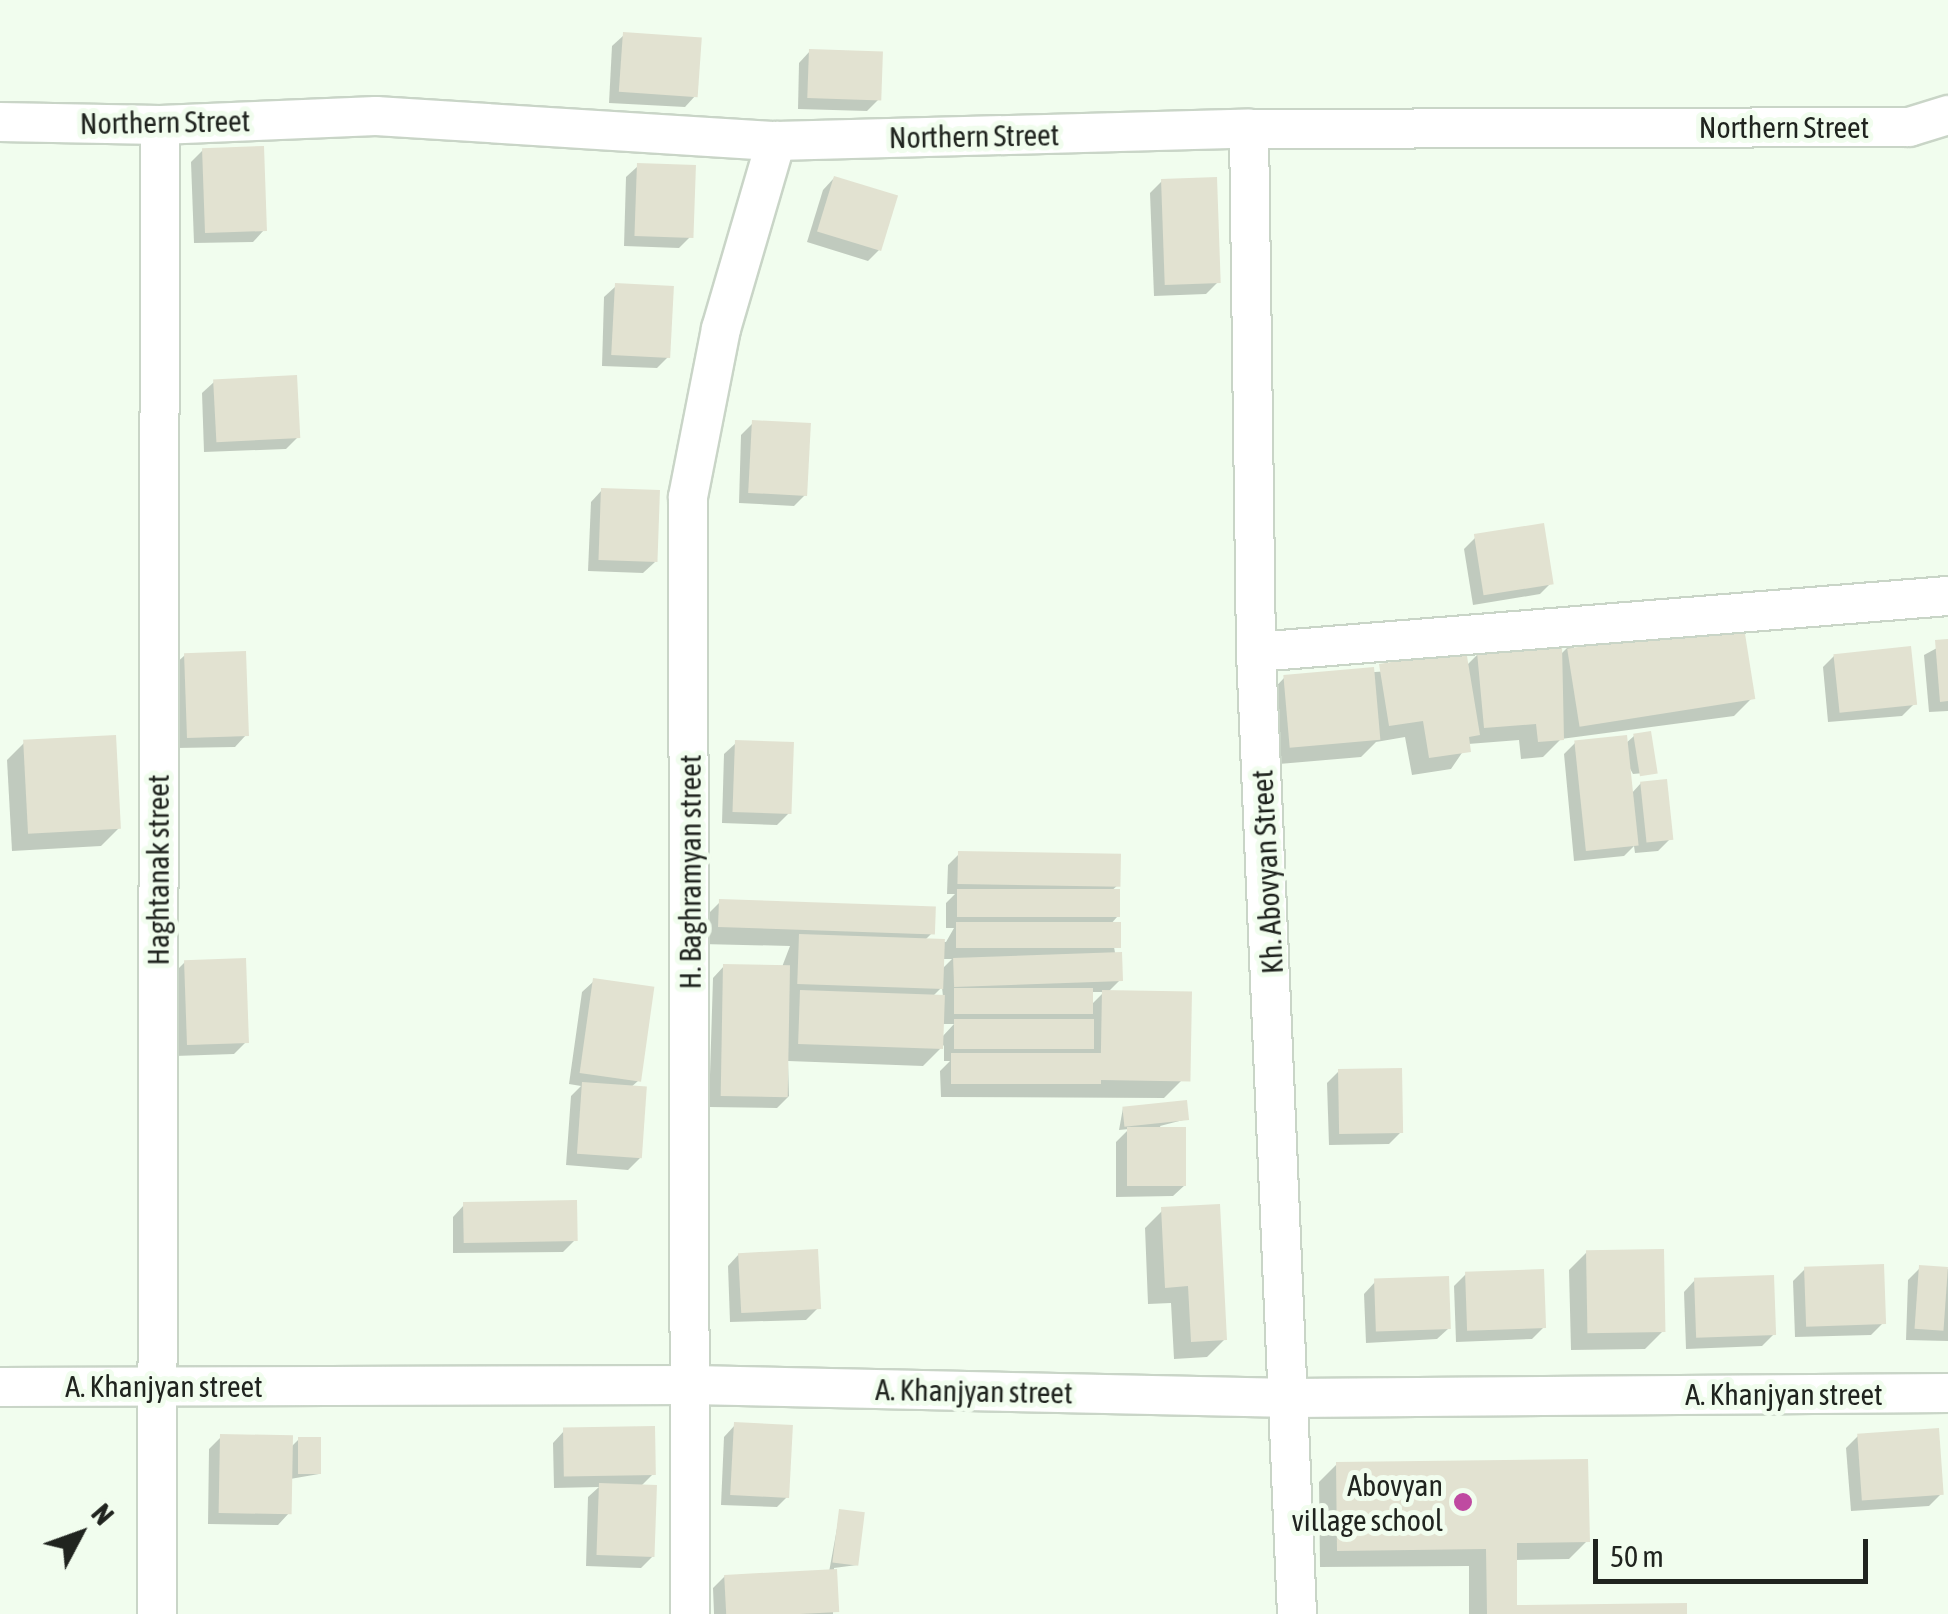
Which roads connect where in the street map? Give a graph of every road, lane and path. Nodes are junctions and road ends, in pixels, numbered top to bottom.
1 (1948, 115) edge
2 (0, 122) edge
3 (160, 125) junction
4 (1249, 130) junction
5 (776, 141) junction
6 (1948, 596) edge
7 (1256, 652) junction
8 (693, 1385) junction
9 (156, 1386) junction
10 (0, 1387) edge
11 (1948, 1393) edge
12 (1292, 1398) junction
13 (157, 1614) edge
14 (690, 1614) edge
15 (1297, 1614) edge

1 - 4 street, Northern Street
2 - 3 street, Northern Street
3 - 5 street, Northern Street
3 - 9 street, Haghtanak street
4 - 5 street, Northern Street
4 - 7 street, Kh. Abovyan Street
5 - 8 street, H. Baghramyan street
6 - 7 street
7 - 12 street, Kh. Abovyan Street
8 - 9 street, A. Khanjyan street
8 - 12 street, A. Khanjyan street
8 - 14 street, H. Baghramyan street
9 - 10 street, A. Khanjyan street
9 - 13 street, Haghtanak street
11 - 12 street, A. Khanjyan street
12 - 15 street, Kh. Abovyan Street

